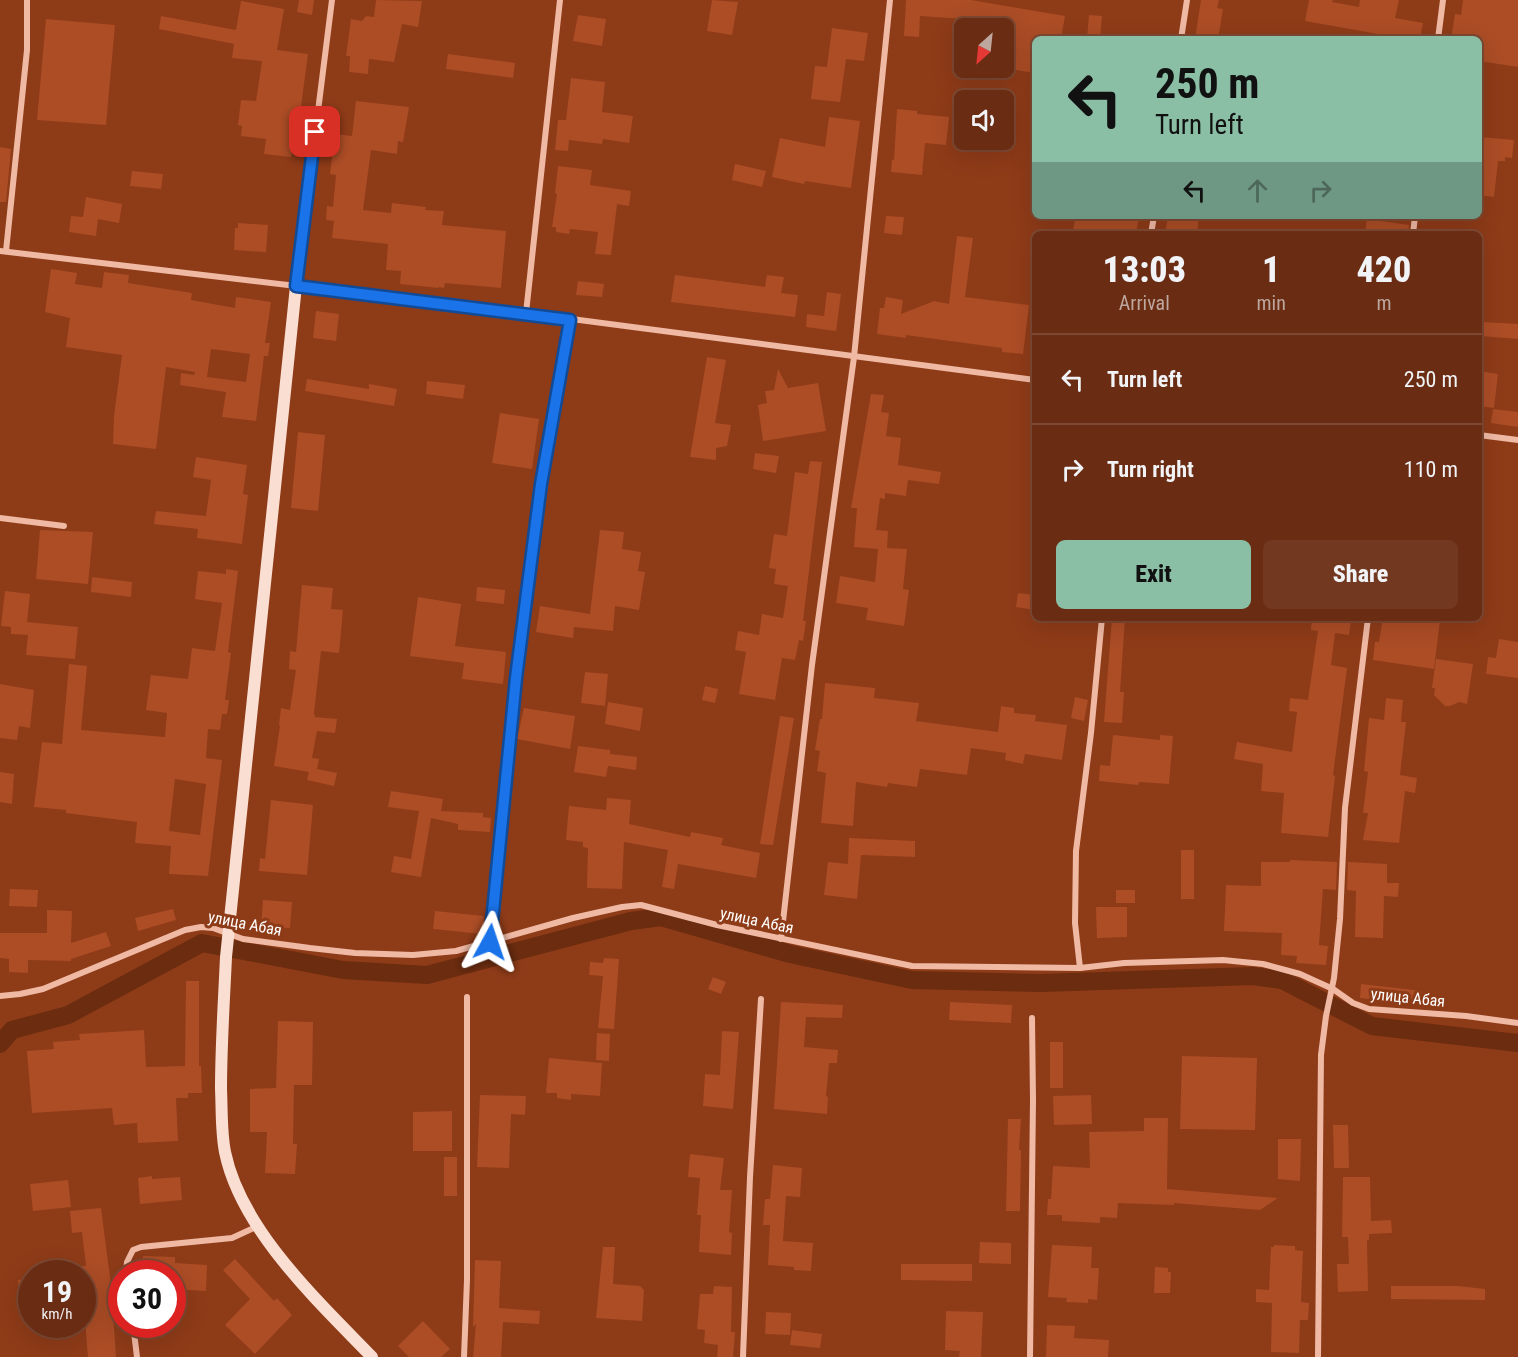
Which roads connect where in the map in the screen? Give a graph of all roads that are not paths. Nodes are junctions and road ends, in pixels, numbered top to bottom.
1 (27, 0) edge
2 (332, 0) edge
3 (560, 0) edge
4 (890, 0) edge
5 (1187, 0) edge
6 (1443, 0) edge
7 (1181, 36) edge
8 (1437, 36) edge
9 (3, 251) edge
10 (296, 286) junction
11 (526, 313) junction
12 (570, 320) junction
13 (855, 357) junction
14 (1032, 380) edge
15 (1482, 435) edge
16 (1518, 440) edge
17 (0, 518) edge
18 (64, 526) dead end
19 (1102, 621) edge
20 (1368, 621) edge
21 (228, 938) junction
22 (781, 939) junction
23 (490, 942) junction
24 (1080, 968) junction
25 (1332, 992) junction
26 (0, 996) edge
27 (467, 997) dead end
28 (761, 999) dead end
29 (1032, 1018) dead end
30 (1518, 1023) edge
31 (256, 1227) junction
32 (128, 1260) edge
33 (135, 1338) edge
34 (137, 1357) edge
35 (372, 1357) edge
36 (464, 1357) edge
37 (743, 1357) edge
38 (1030, 1357) edge
39 (1318, 1357) edge

1 - 9 street
2 - 10 street
3 - 11 street
4 - 13 street
5 - 7 street
6 - 8 street
9 - 10 street
10 - 11 street
10 - 21 main road
11 - 12 street
12 - 13 street
12 - 23 street
13 - 14 street
13 - 22 street
15 - 16 street
17 - 18 street
19 - 24 street
20 - 25 street
21 - 23 street, улица Абая
21 - 26 street, улица Абая
21 - 31 main road
22 - 23 street, улица Абая
22 - 24 street, улица Абая
24 - 25 street, улица Абая
25 - 30 street, улица Абая
25 - 39 street
27 - 36 street
28 - 37 street
29 - 38 street
31 - 32 street
31 - 35 main road
33 - 34 street

